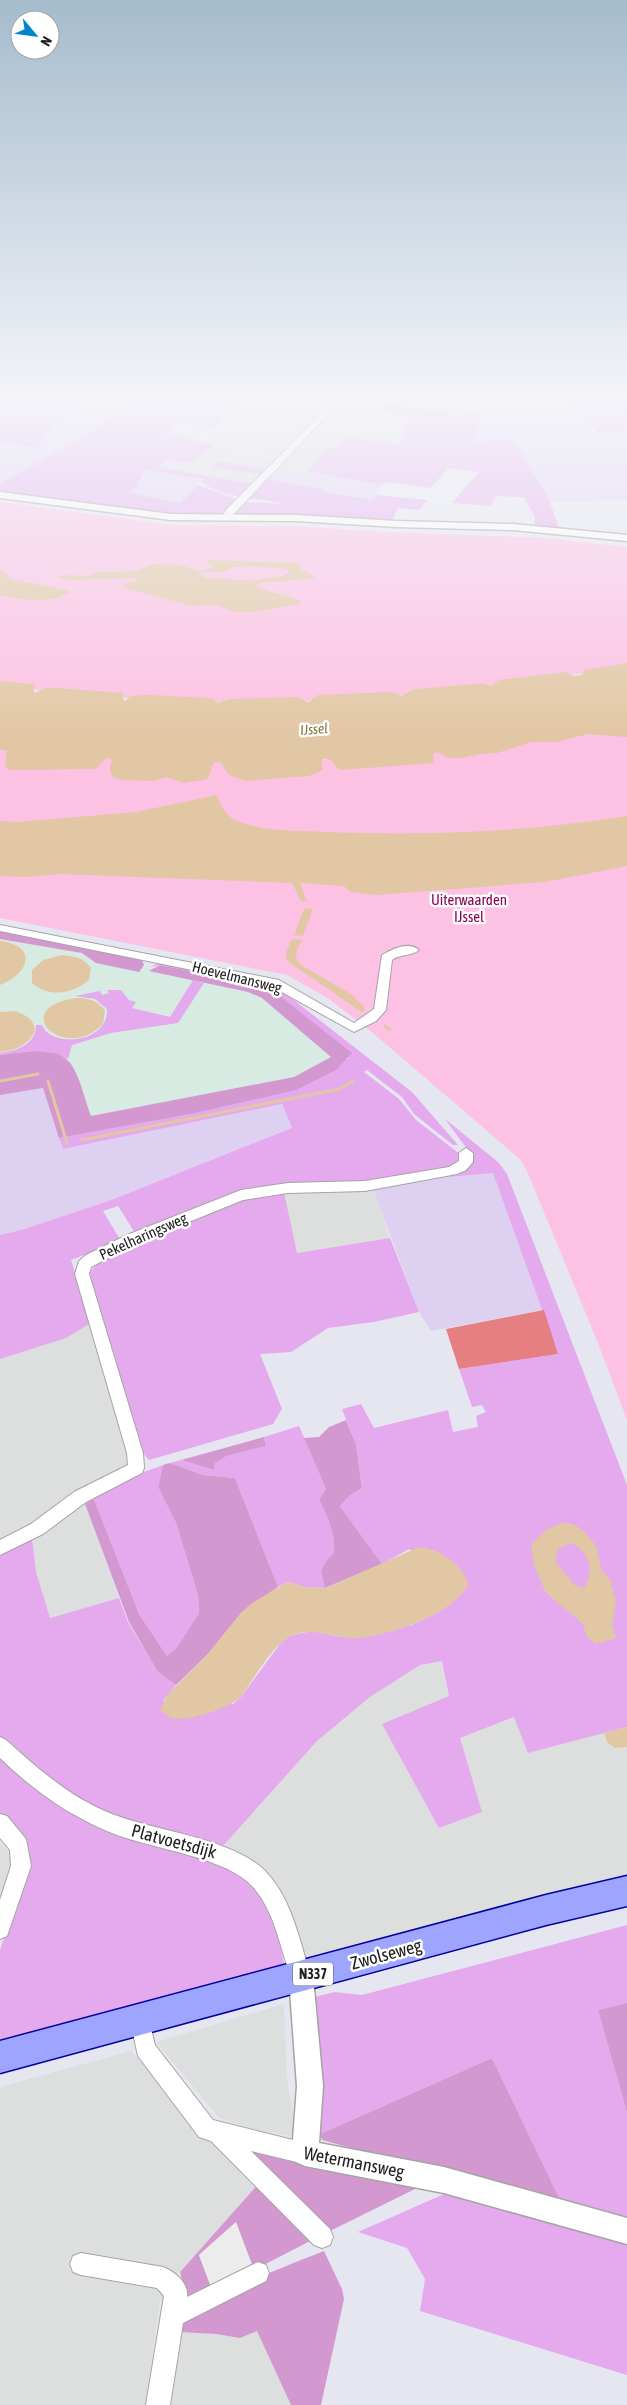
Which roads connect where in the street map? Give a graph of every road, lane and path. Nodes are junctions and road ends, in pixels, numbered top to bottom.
1 (128, 511) edge
2 (232, 511) edge
3 (225, 518) junction
4 (627, 538) edge
5 (0, 928) edge
6 (413, 950) dead end
7 (466, 1153) dead end
8 (0, 1548) edge
9 (0, 1746) edge
10 (0, 1823) edge
11 (627, 1891) edge
12 (0, 1929) edge
13 (301, 1977) junction
14 (140, 2020) junction
15 (0, 2057) edge
16 (218, 2133) junction
17 (305, 2152) junction
18 (627, 2231) edge
19 (322, 2238) dead end
20 (81, 2264) dead end
21 (258, 2273) dead end
22 (171, 2316) junction
23 (158, 2405) edge

1 - 3 street
2 - 3 street
3 - 4 street
5 - 6 street, Hoevelmansweg
7 - 8 street, Pekelharingsweg
9 - 13 street, Platvoetsdijk
10 - 12 street
11 - 13 main road, Zwolseweg / N337
13 - 14 main road, Zwolseweg / N337
13 - 17 street
14 - 15 main road, Zwolseweg / N337
14 - 16 street, Wetermansweg
16 - 17 street, Wetermansweg
16 - 19 street
17 - 18 street, Wetermansweg
20 - 22 street
21 - 22 street
22 - 23 street

